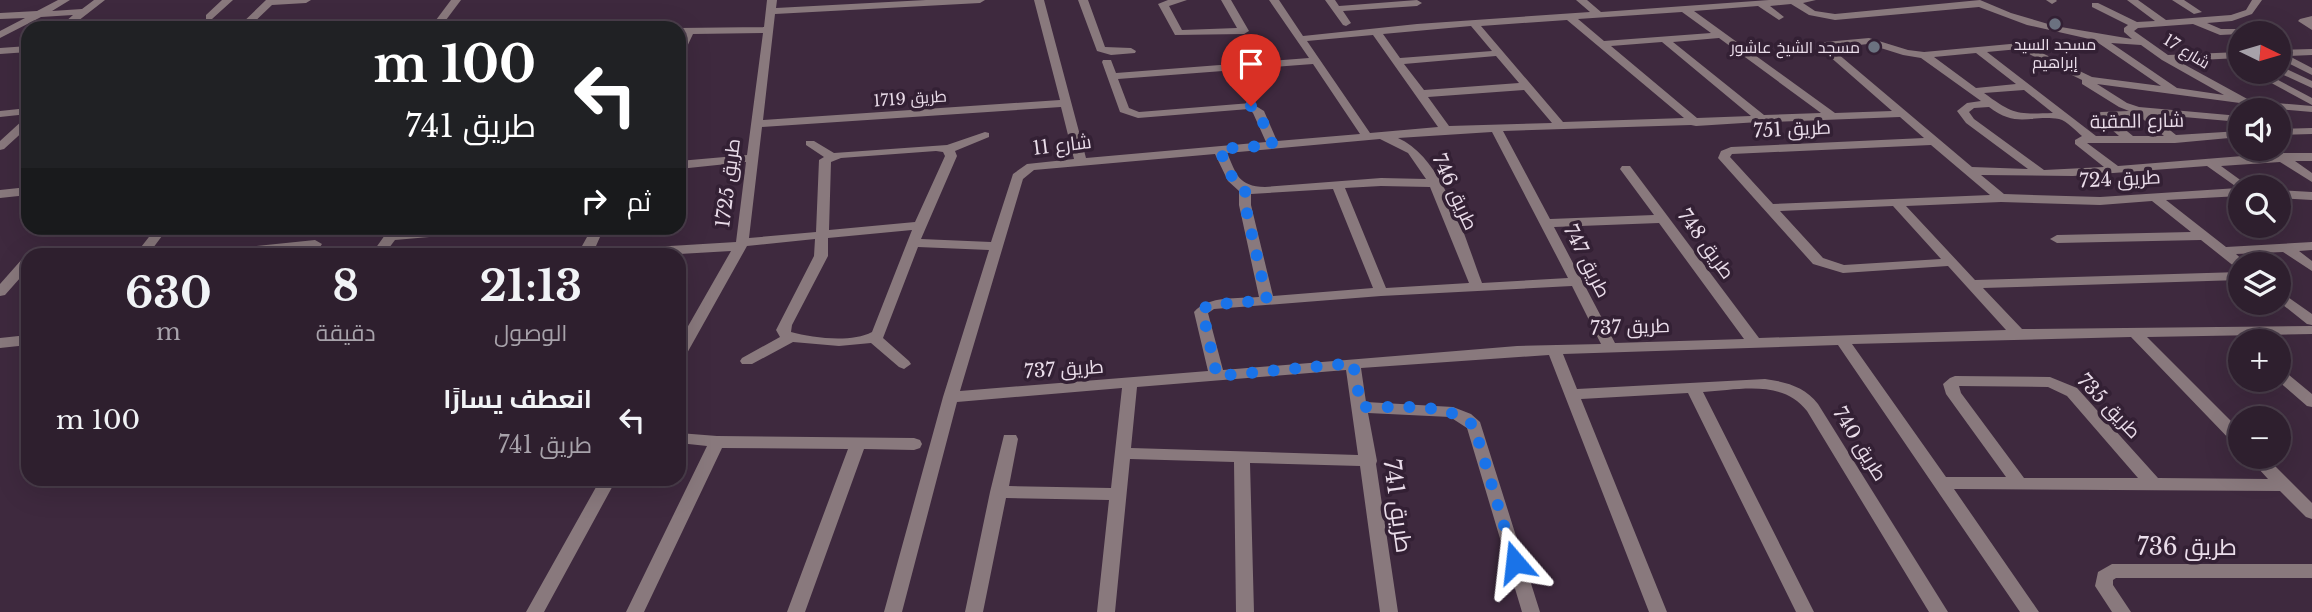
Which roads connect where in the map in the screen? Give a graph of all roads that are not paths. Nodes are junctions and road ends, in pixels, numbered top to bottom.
1 (65, 0) edge
2 (100, 0) edge
3 (228, 0) edge
4 (306, 0) edge
5 (456, 0) edge
6 (980, 0) edge
7 (1039, 0) edge
8 (1083, 0) edge
9 (1182, 0) edge
10 (1226, 0) edge
11 (1274, 0) edge
12 (1330, 0) edge
13 (1581, 0) edge
14 (1811, 0) edge
15 (2132, 0) edge
16 (2177, 0) edge
17 (2257, 0) edge
18 (270, 1) edge
19 (1793, 1) edge
20 (1976, 2) edge
21 (1417, 3) dead end
22 (1761, 4) junction
23 (2095, 5) dead end
24 (771, 6) edge
25 (1336, 9) junction
26 (1685, 9) junction
27 (85, 12) junction
28 (2, 14) edge
29 (41, 14) junction
30 (1599, 15) junction
31 (1570, 17) junction
32 (1779, 17) dead end
33 (2196, 17) junction
34 (209, 18) dead end
35 (2232, 18) junction
36 (2312, 19) edge
37 (27, 21) edge
38 (73, 21) edge
39 (249, 21) edge
40 (440, 21) edge
41 (2237, 21) edge
42 (1346, 23) dead end
43 (1474, 23) junction
44 (2164, 23) junction
45 (21, 24) edge
46 (2136, 24) junction
47 (2312, 27) edge
48 (767, 30) junction
49 (686, 31) edge
50 (1376, 31) junction
51 (2228, 32) edge
52 (0, 35) edge
53 (1721, 35) junction
54 (2096, 37) junction
55 (1302, 39) junction
56 (1664, 39) junction
57 (2140, 42) junction
58 (1601, 44) junction
59 (21, 50) edge
60 (1978, 50) junction
61 (0, 51) edge
62 (1131, 51) dead end
63 (1500, 52) junction
64 (2312, 52) edge
65 (2292, 53) edge
66 (1924, 55) junction
67 (2042, 56) junction
68 (2228, 56) edge
69 (2029, 58) dead end
70 (2166, 58) junction
71 (1316, 61) junction
72 (1397, 61) junction
73 (2291, 61) edge
74 (1107, 62) dead end
75 (2312, 72) edge
76 (2291, 74) edge
77 (1112, 76) junction
78 (2200, 78) junction
79 (2161, 79) junction
80 (2090, 80) junction
81 (2278, 84) edge
82 (2312, 85) edge
83 (1528, 86) junction
84 (2025, 87) junction
85 (2175, 90) junction
86 (1973, 92) junction
87 (1420, 94) junction
88 (2236, 98) edge
89 (2228, 99) edge
90 (2312, 102) edge
91 (1067, 103) junction
92 (1990, 104) junction
93 (2291, 107) edge
94 (2312, 109) edge
95 (21, 112) edge
96 (2140, 112) junction
97 (0, 114) edge
98 (1902, 114) junction
99 (2065, 116) junction
100 (1833, 117) junction
101 (2228, 118) edge
102 (1764, 121) junction
103 (1696, 123) junction
104 (756, 124) junction
105 (21, 126) edge
106 (1561, 127) junction
107 (1496, 128) junction
108 (2291, 128) edge
109 (1446, 130) junction
110 (2312, 131) edge
111 (985, 135) dead end
112 (1372, 135) junction
113 (2228, 135) edge
114 (2091, 137) junction
115 (5, 138) edge
116 (2129, 139) junction
117 (2175, 140) junction
118 (1934, 141) junction
119 (810, 143) dead end
120 (1273, 145) junction
121 (0, 147) edge
122 (948, 149) junction
123 (1219, 149) junction
124 (831, 156) junction
125 (751, 158) junction
126 (2312, 158) edge
127 (2291, 159) edge
128 (2233, 161) edge
129 (2285, 161) edge
130 (1081, 162) junction
131 (686, 164) edge
132 (2211, 164) junction
133 (1626, 169) dead end
134 (2114, 169) junction
135 (1971, 171) junction
136 (2041, 173) junction
137 (2228, 176) edge
138 (2312, 178) edge
139 (1434, 183) junction
140 (1337, 185) junction
141 (1245, 190) junction
142 (21, 192) edge
143 (2228, 193) edge
144 (0, 194) edge
145 (2291, 195) edge
146 (2312, 197) edge
147 (2001, 198) junction
148 (2155, 198) junction
149 (1896, 202) junction
150 (1770, 208) junction
151 (1663, 219) junction
152 (1546, 223) junction
153 (920, 225) junction
154 (822, 234) junction
155 (2204, 236) junction
156 (2057, 239) dead end
157 (914, 243) junction
158 (315, 244) dead end
159 (742, 245) junction
160 (997, 246) junction
161 (2312, 246) edge
162 (276, 248) edge
163 (2287, 248) junction
164 (686, 249) edge
165 (2224, 251) junction
166 (2228, 254) edge
167 (1952, 262) junction
168 (2312, 267) edge
169 (21, 269) edge
170 (2228, 276) edge
171 (1576, 282) junction
172 (1972, 284) junction
173 (1477, 286) junction
174 (0, 292) edge
175 (1381, 292) junction
176 (1267, 300) junction
177 (2291, 305) edge
178 (2312, 321) edge
179 (2312, 330) edge
180 (2134, 332) junction
181 (2291, 332) edge
182 (2018, 334) junction
183 (2228, 336) edge
184 (790, 337) junction
185 (874, 338) junction
186 (1842, 340) junction
187 (21, 341) edge
188 (1754, 342) junction
189 (0, 343) edge
190 (686, 343) edge
191 (1610, 347) junction
192 (1554, 349) junction
193 (747, 361) dead end
194 (1353, 363) junction
195 (904, 364) dead end
196 (1217, 376) junction
197 (1130, 384) junction
198 (2291, 384) edge
199 (1693, 388) junction
200 (1573, 394) junction
201 (951, 397) junction
202 (2312, 402) edge
203 (1361, 407) junction
204 (2228, 428) edge
205 (686, 439) edge
206 (1010, 439) dead end
207 (698, 441) junction
208 (717, 442) junction
209 (686, 444) edge
210 (914, 444) dead end
211 (857, 445) junction
212 (1122, 453) junction
213 (1242, 456) junction
214 (1369, 461) junction
215 (2268, 469) edge
216 (1940, 482) junction
217 (2018, 482) junction
218 (2153, 484) junction
219 (2284, 485) junction
220 (605, 486) edge
221 (998, 492) junction
222 (1117, 494) junction
223 (2312, 513) edge
224 (2312, 571) edge
225 (535, 612) edge
226 (635, 612) edge
227 (796, 612) edge
228 (893, 612) edge
229 (974, 612) edge
230 (1106, 612) edge
231 (1245, 612) edge
232 (1389, 612) edge
233 (1531, 612) edge
234 (1658, 612) edge
235 (1805, 612) edge
236 (1939, 612) edge
237 (2030, 612) edge
238 (2122, 612) edge

1 - 29 street
2 - 27 street
3 - 34 street
4 - 18 street
5 - 40 street
6 - 24 street
7 - 91 street
8 - 62 street
9 - 10 street
11 - 55 street
12 - 25 street
13 - 30 street
14 - 19 street
15 - 44 street
16 - 33 street
17 - 35 street
18 - 39 street
19 - 20 street
19 - 22 street
20 - 54 street, شارع 17
21 - 25 street
22 - 26 street
22 - 32 street
23 - 46 street
24 - 48 street, طريق 1725
25 - 42 street
26 - 30 street
26 - 53 street
27 - 29 street
27 - 38 street
28 - 29 street
29 - 37 street
30 - 31 street
31 - 43 street
31 - 58 street
33 - 35 street
33 - 44 street
33 - 51 street
35 - 41 street
36 - 47 street
43 - 50 street
43 - 63 street
44 - 46 street
45 - 52 street
46 - 57 street
48 - 49 street
48 - 104 street, طريق 1725
50 - 55 street
50 - 72 street
53 - 56 street
53 - 100 street
54 - 57 street, شارع 17
54 - 79 street
55 - 71 street
56 - 58 street
56 - 102 street
57 - 70 street, شارع 17
58 - 103 street
59 - 61 street
60 - 66 street
60 - 67 street
60 - 84 street
63 - 72 street
63 - 83 street
64 - 65 street
66 - 86 street
66 - 98 street
67 - 69 street
67 - 80 street
68 - 70 street
70 - 78 street, شارع 17
71 - 77 street
71 - 112 street
72 - 87 street
73 - 75 street
74 - 77 street
76 - 82 street
77 - 120 street
78 - 79 street
78 - 88 street, شارع 17
79 - 85 street
80 - 85 street
80 - 96 street
81 - 90 street
83 - 87 street
83 - 106 street
84 - 86 street
84 - 99 street
85 - 89 street
86 - 92 street
87 - 109 street
91 - 104 street, طريق 1719
91 - 130 street
92 - 99 street
92 - 136 street
93 - 94 street
95 - 97 street
96 - 101 street
96 - 116 street
96 - 117 street
98 - 100 street, شارع 11
98 - 118 street
99 - 114 street
100 - 102 street, شارع 11
102 - 103 street, شارع 11
103 - 106 street, شارع 11
104 - 125 street, طريق 1725
105 - 115 street
106 - 107 street, شارع 11
107 - 109 street, شارع 11
107 - 152 street
108 - 110 street
109 - 112 street, شارع 11
111 - 122 street
112 - 120 street, شارع 11
112 - 139 street, طريق 746
113 - 117 street, شارع المقبة
114 - 116 street, شارع المقبة
114 - 134 street, شارع المقبة
115 - 121 street
116 - 117 street, شارع المقبة
118 - 135 street
118 - 150 street, طريق 751
119 - 124 street
120 - 123 street, شارع 11
122 - 124 street
122 - 153 street
123 - 130 street, شارع 11
123 - 141 street
124 - 154 street
125 - 131 street
125 - 159 street, طريق 1725
126 - 127 street
128 - 132 street
129 - 138 street
130 - 160 street, شارع 11
132 - 134 street
132 - 137 street
133 - 151 street, طريق 748
134 - 136 street
135 - 136 street
135 - 147 street
139 - 140 street
139 - 173 street, طريق 746
140 - 141 street
140 - 175 street
141 - 176 street
142 - 144 street
143 - 148 street, طريق 724
145 - 146 street
147 - 148 street, طريق 724
147 - 149 street
148 - 155 street
149 - 150 street
149 - 167 street
150 - 167 street, طريق 751
151 - 152 street, طريق 747
151 - 188 street, طريق 748
152 - 171 street, طريق 747
153 - 154 street
153 - 157 street
154 - 159 street
154 - 184 street
155 - 156 street
155 - 165 street
157 - 160 street
157 - 185 street
158 - 162 street
159 - 164 street
159 - 190 street, طريق 1725
160 - 201 street, شارع 11
161 - 163 street
163 - 165 street
163 - 168 street
165 - 166 street
167 - 172 street
169 - 174 street
170 - 172 street
171 - 173 street
171 - 191 street, طريق 747
172 - 182 street
173 - 175 street
175 - 176 street
176 - 196 street
177 - 178 street
179 - 181 street, طريق 737
180 - 182 street, طريق 737
180 - 183 street, طريق 737
180 - 204 street
182 - 186 street, طريق 737
184 - 185 street
184 - 193 street
185 - 195 street
186 - 188 street, طريق 737
186 - 216 street
187 - 189 street
188 - 191 street, طريق 737
191 - 192 street, طريق 737
192 - 194 street, طريق 737
192 - 200 street
194 - 196 street, طريق 737
194 - 203 street, طريق 741
196 - 197 street, طريق 737
197 - 201 street, طريق 737
197 - 212 street
198 - 202 street
199 - 200 street, طريق 740
199 - 235 street
199 - 236 street, طريق 740
200 - 234 street
201 - 228 street, شارع 11
203 - 214 street, طريق 741
203 - 233 street
205 - 207 street
206 - 221 street
207 - 208 street
207 - 209 street
208 - 211 street
208 - 226 street
210 - 211 street
211 - 227 street
212 - 213 street
212 - 222 street
213 - 214 street
213 - 231 street
214 - 232 street, طريق 741
215 - 219 street
216 - 217 street
216 - 237 street
217 - 218 street
217 - 218 street, طريق 735
218 - 219 street
219 - 223 street
220 - 225 street
221 - 222 street
221 - 229 street
222 - 230 street
224 - 238 street, طريق 736

